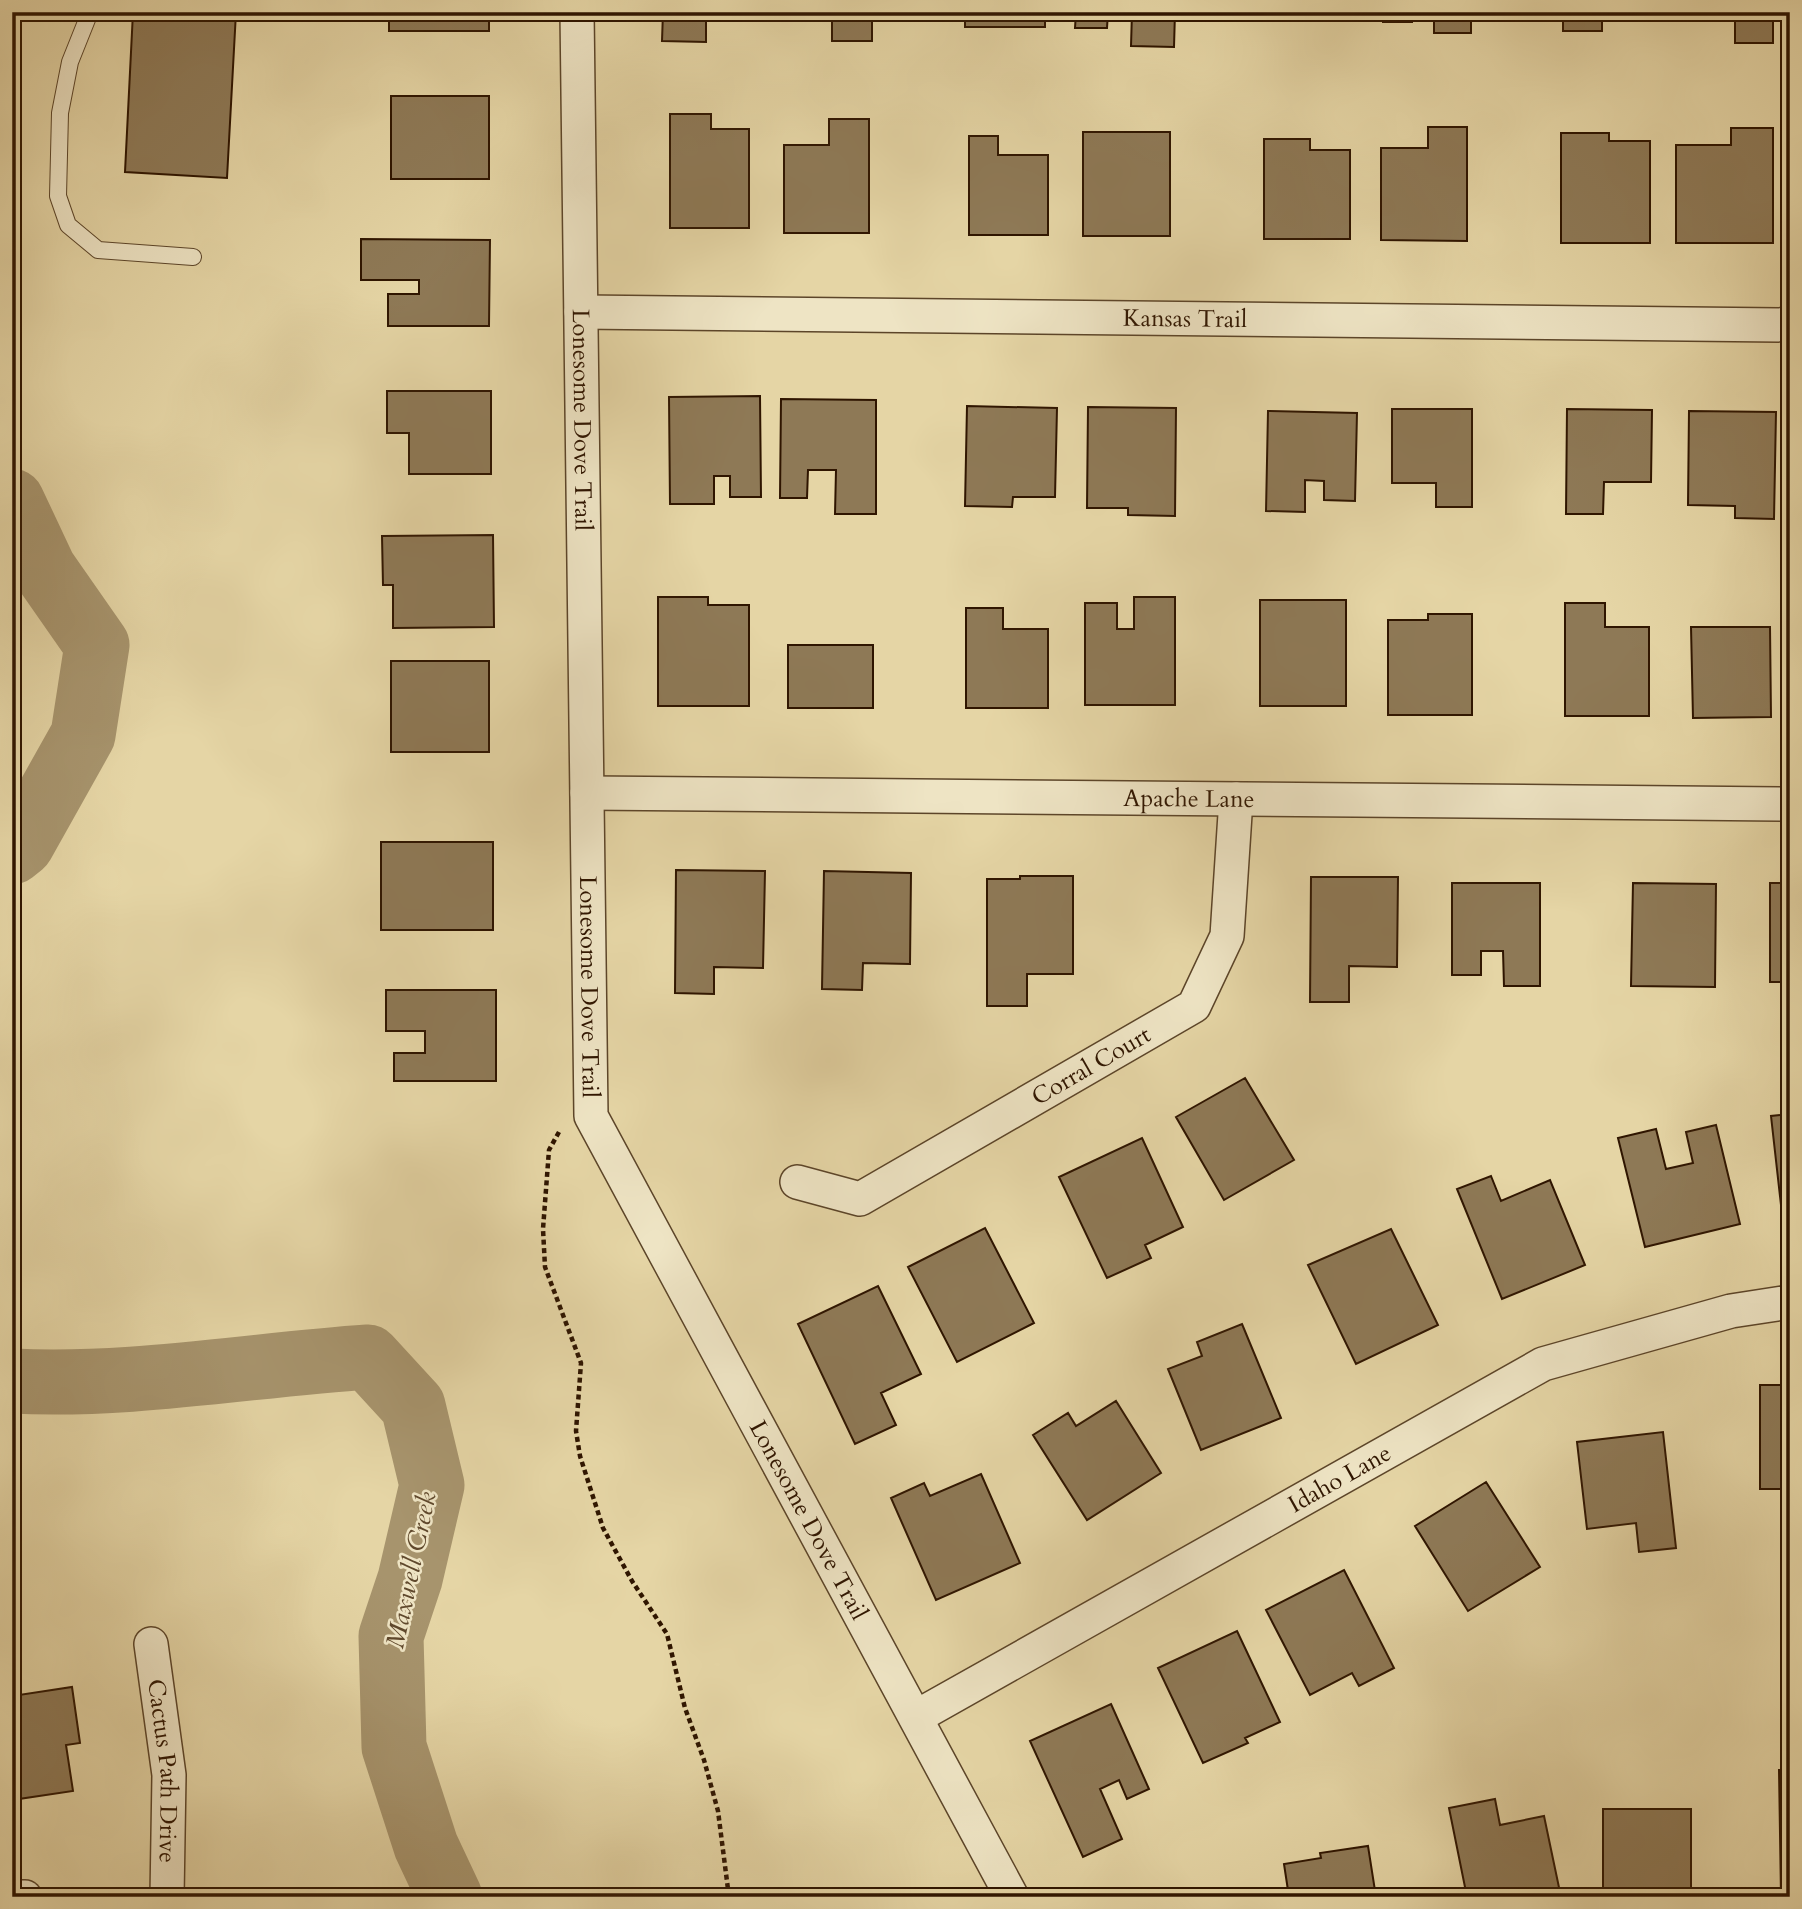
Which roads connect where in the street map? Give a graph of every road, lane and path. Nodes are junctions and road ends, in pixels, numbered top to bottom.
1 (90, 12) edge
2 (578, 12) edge
3 (193, 257) dead end
4 (581, 312) junction
5 (1790, 325) edge
6 (587, 793) junction
7 (1236, 799) junction
8 (1790, 804) edge
9 (591, 1116) junction
10 (797, 1182) dead end
11 (1790, 1302) edge
12 (150, 1644) dead end
13 (916, 1717) junction
14 (12, 1896) edge
15 (25, 1897) edge
16 (167, 1897) edge
17 (729, 1897) edge
18 (1012, 1897) edge

1 - 3 lane
2 - 4 street, Lonesome Dove Trail
4 - 5 street, Kansas Trail
4 - 6 street, Lonesome Dove Trail
6 - 7 street, Apache Lane
6 - 9 street, Lonesome Dove Trail
7 - 8 street, Apache Lane
7 - 10 street, Corral Court
9 - 13 street, Lonesome Dove Trail
9 - 17 path
11 - 13 street, Idaho Lane
12 - 16 street, Cactus Path Drive
13 - 18 street, Lonesome Dove Trail
14 - 15 street

